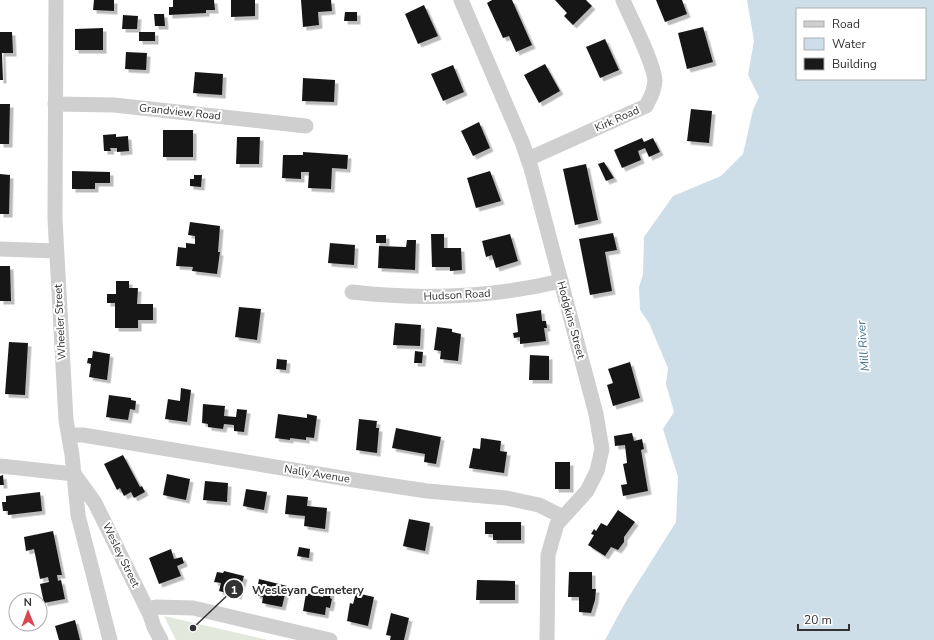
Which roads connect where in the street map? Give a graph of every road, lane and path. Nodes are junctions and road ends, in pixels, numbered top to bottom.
1 (56, 0) edge
2 (461, 0) edge
3 (623, 0) edge
4 (55, 104) junction
5 (306, 126) dead end
6 (528, 159) junction
7 (0, 249) edge
8 (56, 251) junction
9 (561, 281) junction
10 (352, 292) dead end
11 (69, 435) junction
12 (0, 466) edge
13 (74, 474) junction
14 (563, 517) junction
15 (148, 609) junction
16 (110, 640) edge
17 (161, 640) edge
18 (330, 640) edge
19 (547, 640) edge

1 - 4 street, Wheeler Street
2 - 6 street, Hodgkins Street
3 - 6 street, Kirk Road
4 - 5 street, Grandview Road
4 - 8 street, Wheeler Street
6 - 9 street, Hodgkins Street
7 - 8 street
8 - 11 street, Wheeler Street
9 - 10 street, Hudson Road
9 - 14 street, Hodgkins Street
11 - 13 street, Wheeler Street
11 - 14 street, Nally Avenue
12 - 13 street
13 - 15 street, Wesley Street
13 - 16 street, Wheeler Street
14 - 19 street, Hodgkins Street
15 - 17 street, Wesley Street
15 - 18 street

